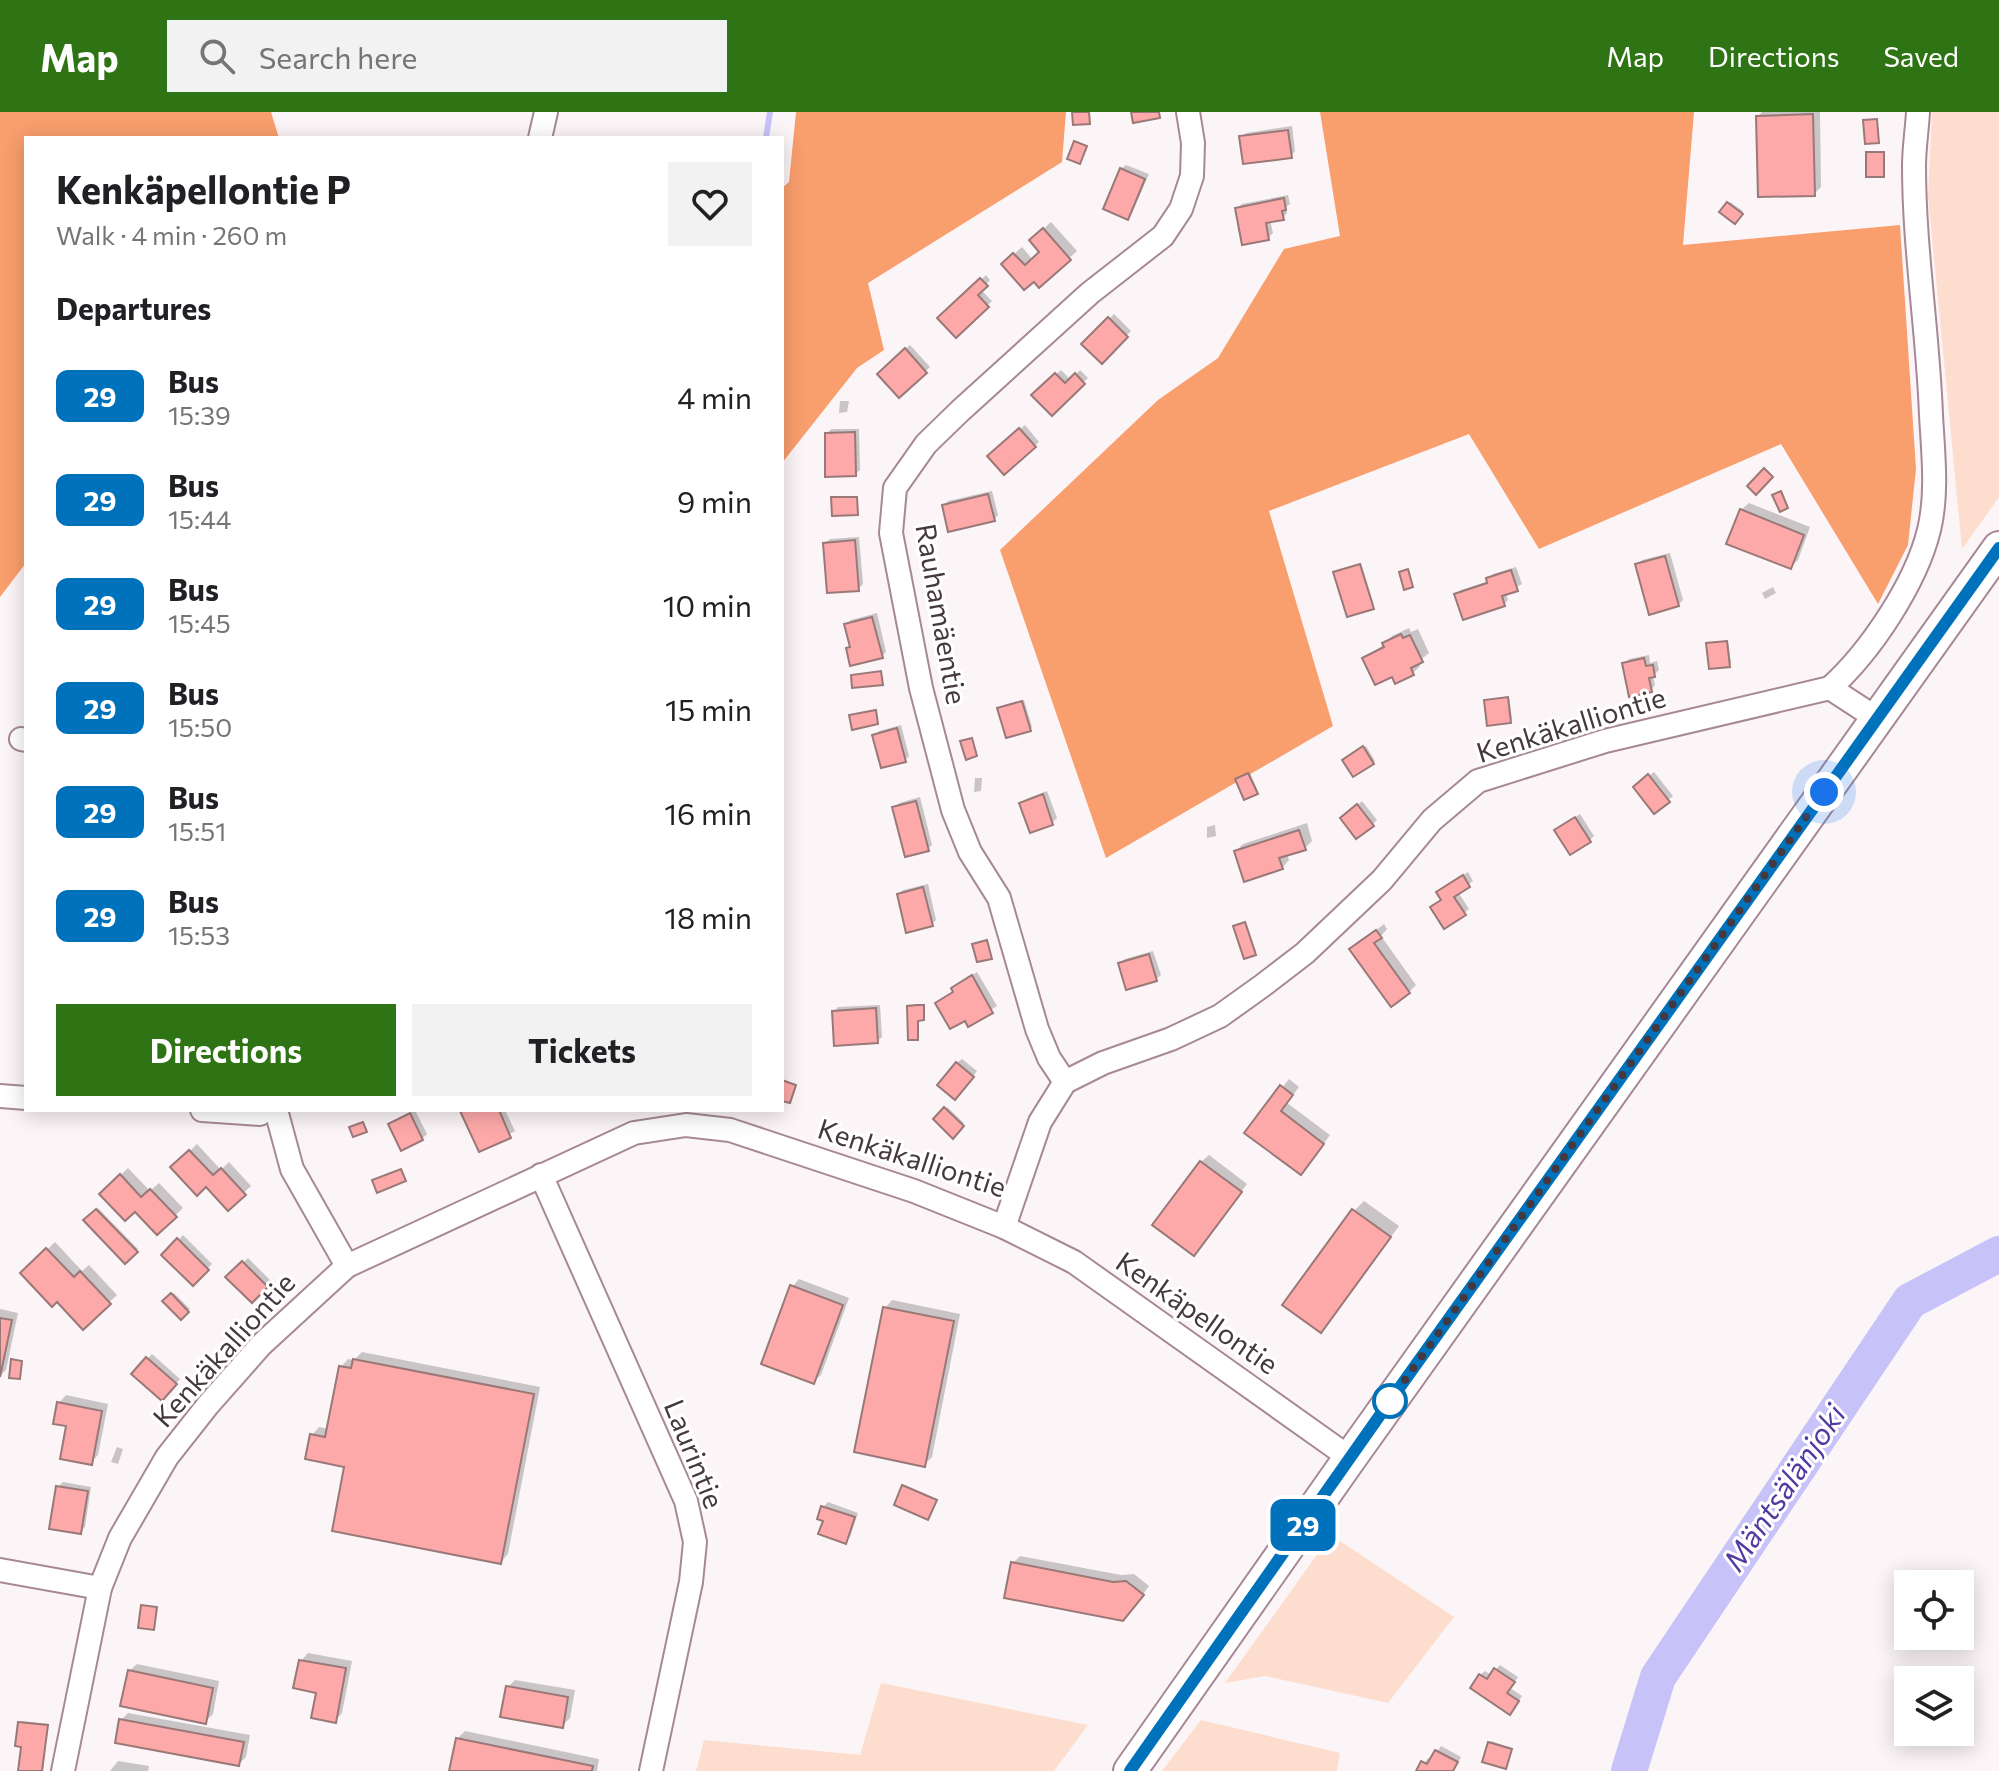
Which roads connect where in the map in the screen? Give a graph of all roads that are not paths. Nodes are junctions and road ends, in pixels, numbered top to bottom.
1 (546, 112) edge
2 (1188, 112) edge
3 (1918, 112) edge
4 (540, 136) edge
5 (1999, 548) edge
6 (1830, 688) junction
7 (1876, 718) junction
8 (1065, 1082) junction
9 (0, 1096) edge
10 (24, 1098) edge
11 (268, 1112) edge
12 (685, 1117) edge
13 (541, 1175) junction
14 (1004, 1227) junction
15 (347, 1266) junction
16 (1350, 1458) junction
17 (0, 1570) edge
18 (100, 1588) junction
19 (63, 1771) edge
20 (651, 1771) edge
21 (1130, 1771) edge

1 - 4 street
2 - 8 street, Rauhamäentie
3 - 6 street
5 - 7 main road
6 - 7 street
6 - 8 street, Kenkäkalliontie
7 - 16 main road
8 - 14 street, Kenkäkalliontie
9 - 10 street
11 - 15 street
12 - 13 street, Kenkäkalliontie
12 - 14 street, Kenkäkalliontie
13 - 15 street, Kenkäkalliontie
13 - 20 street, Laurintie
14 - 16 street, Kenkäpellontie
15 - 18 street, Kenkäkalliontie
16 - 21 main road
17 - 18 street
18 - 19 street, Kenkäkalliontie

